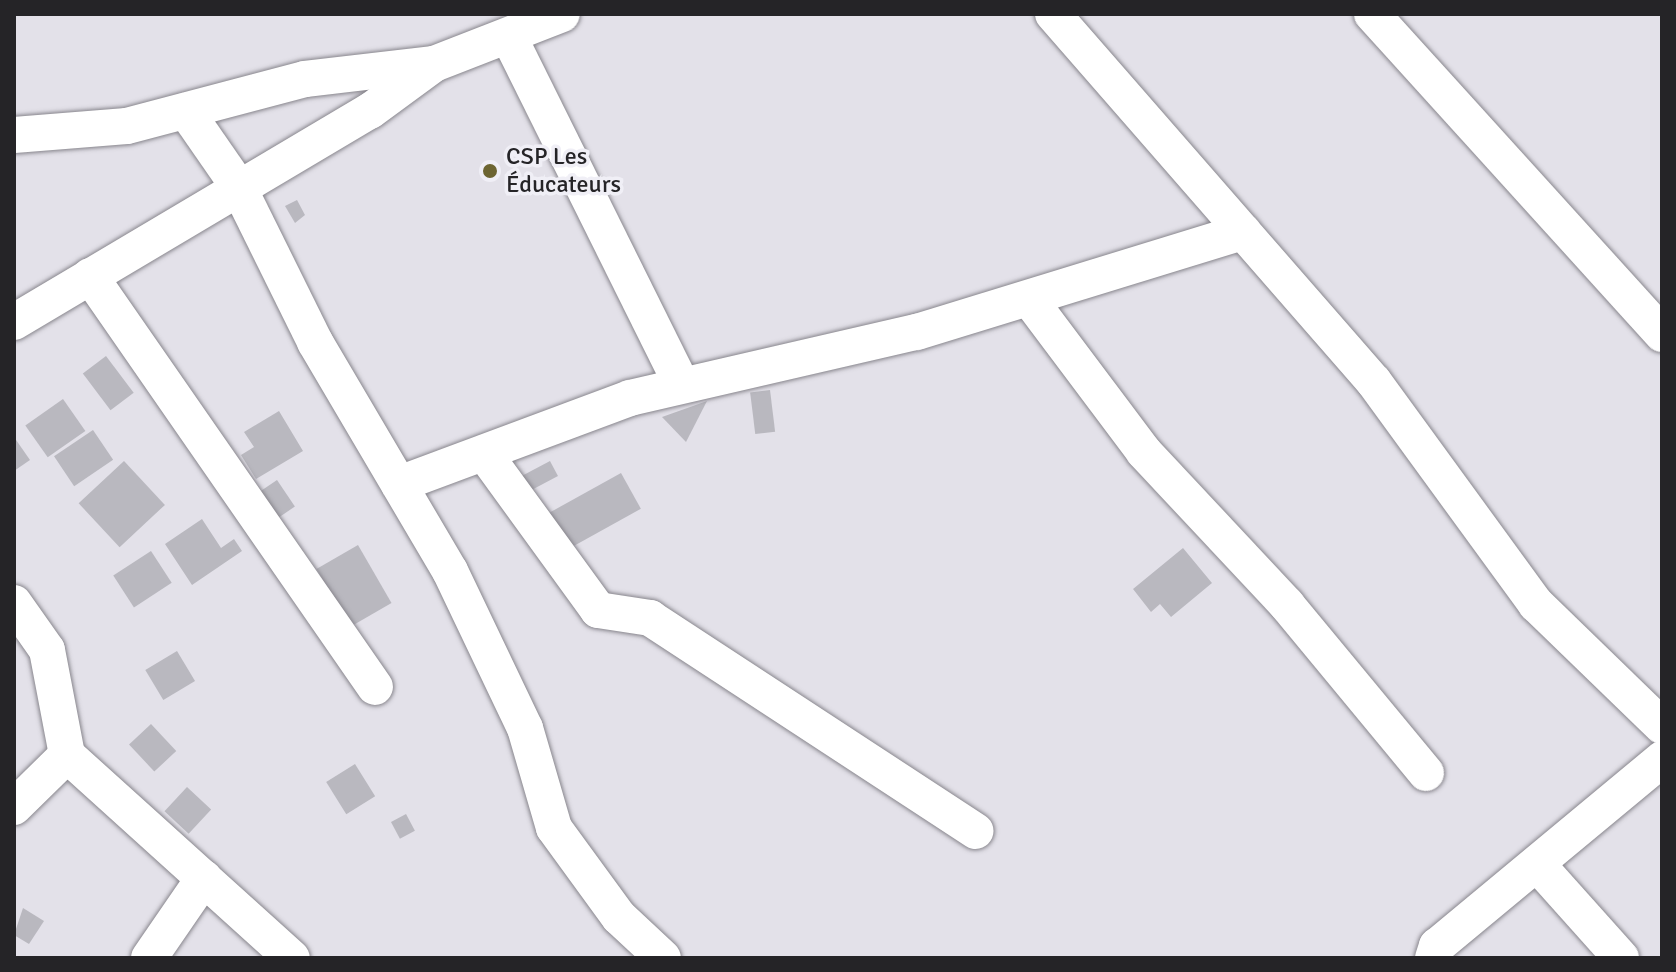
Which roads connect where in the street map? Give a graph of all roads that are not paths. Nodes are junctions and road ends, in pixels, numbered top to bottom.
1 (562, 14) edge
2 (1053, 14) edge
3 (1372, 14) edge
4 (510, 39) junction
5 (434, 64) junction
6 (186, 111) junction
7 (14, 135) edge
8 (238, 186) junction
9 (1243, 232) junction
10 (90, 276) junction
11 (1030, 300) junction
12 (14, 322) edge
13 (1662, 334) edge
14 (681, 384) junction
15 (484, 453) junction
16 (399, 484) junction
17 (14, 603) edge
18 (375, 687) dead end
19 (1662, 726) edge
20 (67, 755) junction
21 (1662, 759) edge
22 (1426, 773) dead end
23 (14, 807) edge
24 (975, 831) dead end
25 (1537, 864) junction
26 (204, 878) junction
27 (149, 958) edge
28 (292, 958) edge
29 (663, 958) edge
30 (1433, 958) edge
31 (1621, 958) edge

1 - 4 street
2 - 9 street
3 - 13 street
4 - 5 street
4 - 14 street
5 - 6 street
5 - 8 street
6 - 7 street
6 - 8 street
8 - 10 street
8 - 16 street
9 - 11 street
9 - 19 street
10 - 12 street
10 - 18 street
11 - 14 street
11 - 22 street
14 - 15 street
15 - 16 street
15 - 24 street
16 - 29 street
17 - 20 street
20 - 23 street
20 - 26 street
21 - 25 street
25 - 30 street
25 - 31 street
26 - 27 street
26 - 28 street

